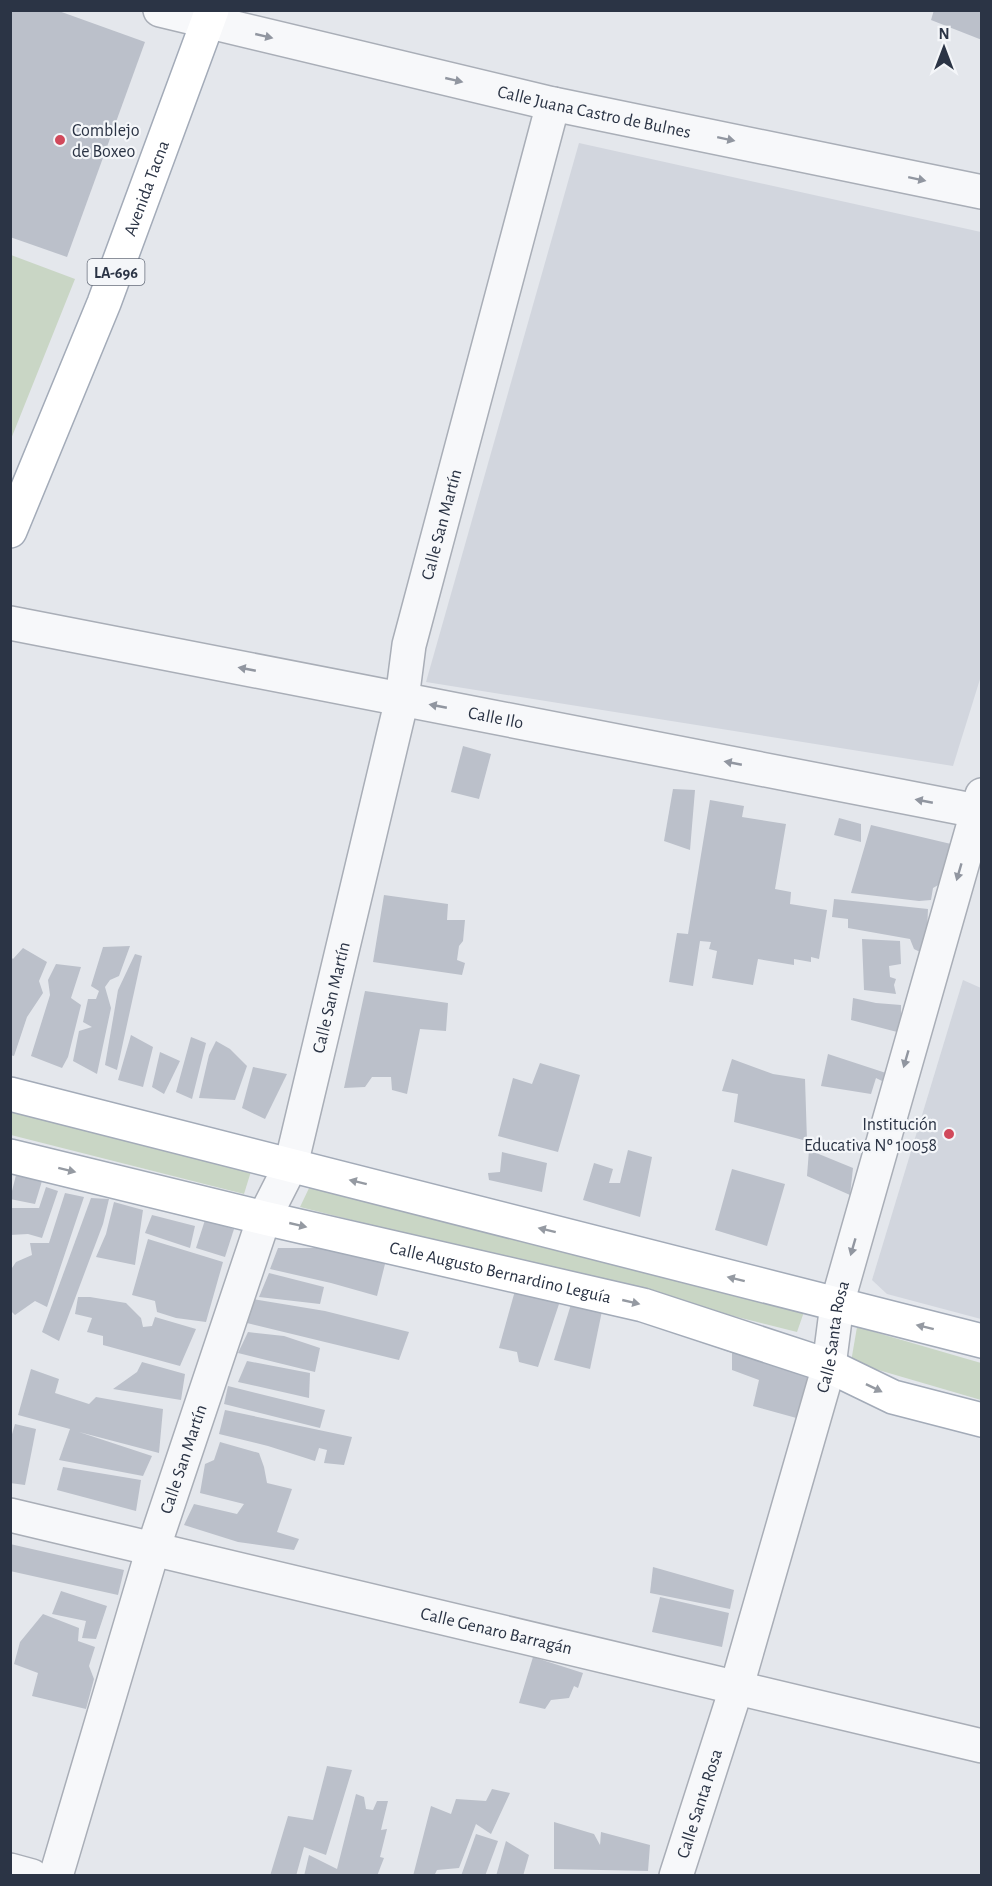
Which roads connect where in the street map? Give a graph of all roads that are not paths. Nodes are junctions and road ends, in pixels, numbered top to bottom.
1 (160, 10) edge
2 (209, 17) edge
3 (553, 104) junction
4 (981, 192) edge
5 (10, 531) edge
6 (10, 623) edge
7 (402, 699) junction
8 (980, 806) edge
9 (10, 1094) edge
10 (10, 1156) edge
11 (291, 1165) junction
12 (264, 1218) junction
13 (837, 1304) junction
14 (981, 1341) edge
15 (829, 1366) junction
16 (981, 1420) edge
17 (10, 1515) edge
18 (153, 1549) junction
19 (736, 1689) junction
20 (981, 1746) edge
21 (10, 1870) edge
22 (32, 1875) edge
23 (56, 1875) edge
24 (676, 1875) edge

1 - 2 street, Calle Juana Castro de Bulnes
2 -> 3 street, Calle Juana Castro de Bulnes
2 - 5 main road, Avenida Tacna / LA-696
3 -> 4 street, Calle Juana Castro de Bulnes
3 - 7 street, Calle San Martín
7 -> 6 street, Calle Ilo
8 -> 7 street, Calle Ilo
7 - 11 street, Calle San Martín
8 -> 13 street, Calle Santa Rosa
9 - 11 main road
10 -> 12 main road, Calle Augusto Bernardino Leguía
11 - 12 street, Calle San Martín
13 -> 11 main road
12 -> 15 main road, Calle Augusto Bernardino Leguía
12 - 18 street, Calle San Martín
14 -> 13 main road
13 - 15 street, Calle Santa Rosa
15 -> 16 main road, Calle Augusto Bernardino Leguía
15 - 19 street, Calle Santa Rosa
17 - 18 street, Calle Genaro Barragán
18 - 19 street, Calle Genaro Barragán
18 - 23 street, Calle San Martín
19 - 20 street, Calle Genaro Barragán
19 - 24 street, Calle Santa Rosa
21 - 22 street

